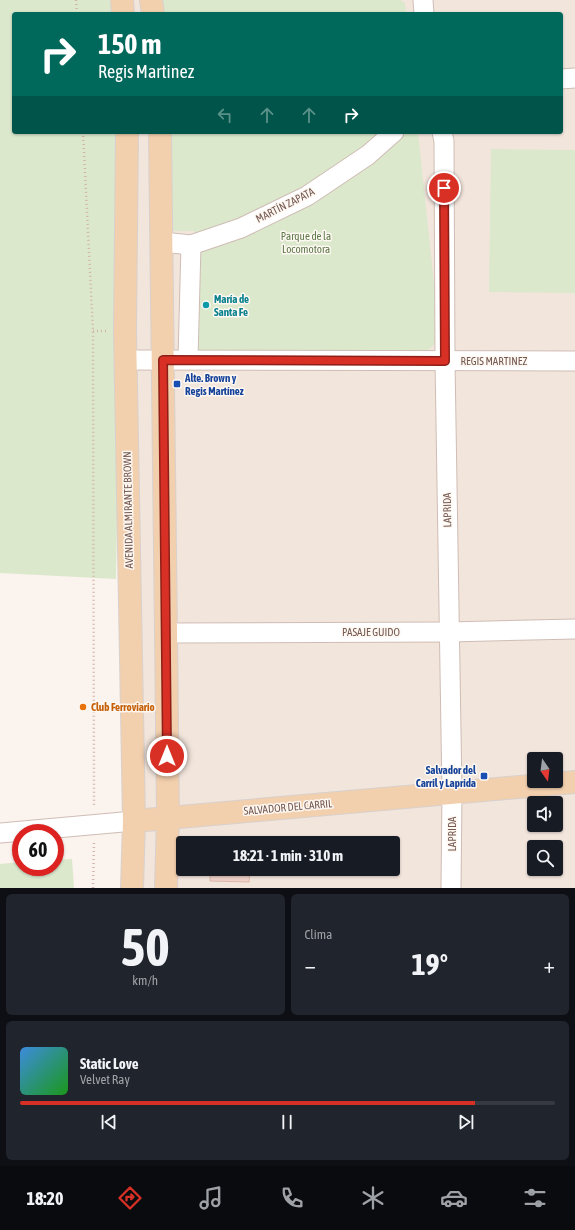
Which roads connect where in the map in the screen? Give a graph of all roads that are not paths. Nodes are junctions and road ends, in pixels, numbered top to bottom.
1 (122, 0) edge
2 (151, 0) edge
3 (423, 0) edge
4 (123, 12) edge
5 (153, 12) edge
6 (424, 12) edge
7 (575, 78) edge
8 (563, 79) edge
9 (127, 134) edge
10 (160, 134) edge
11 (392, 134) edge
12 (442, 134) edge
13 (162, 242) junction
14 (191, 245) junction
15 (188, 359) junction
16 (125, 360) junction
17 (163, 360) junction
18 (445, 361) junction
19 (575, 361) edge
20 (575, 629) edge
21 (449, 632) junction
22 (166, 633) junction
23 (575, 782) edge
24 (452, 793) junction
25 (168, 818) junction
26 (134, 821) junction
27 (0, 833) edge
28 (132, 888) edge
29 (166, 888) edge
30 (451, 888) edge

1 - 4 main road
2 - 5 main road
3 - 6 street
7 - 8 street
9 - 16 main road, AVENIDA ALMIRANTE BROWN
10 - 13 main road
11 - 14 street, MARTÍN ZAPATA
12 - 18 street, LAPRIDA
13 - 14 street, MARTÍN ZAPATA
13 - 17 main road
14 - 15 street
15 - 17 street, REGIS MARTINEZ
15 - 18 street, REGIS MARTINEZ
16 - 17 street, REGIS MARTINEZ
16 - 26 main road, AVENIDA ALMIRANTE BROWN
17 - 22 main road
18 - 19 street, REGIS MARTINEZ
18 - 21 street, LAPRIDA
20 - 21 street, PASAJE GUIDO
21 - 22 street, PASAJE GUIDO
21 - 24 street, LAPRIDA
22 - 25 main road
23 - 24 main road, SALVADOR DEL CARRIL
24 - 25 main road, SALVADOR DEL CARRIL
24 - 30 street, LAPRIDA
25 - 26 main road, SALVADOR DEL CARRIL
25 - 29 main road
26 - 27 street, SALVADOR DEL CARRIL
26 - 28 main road, AVENIDA ALMIRANTE BROWN

